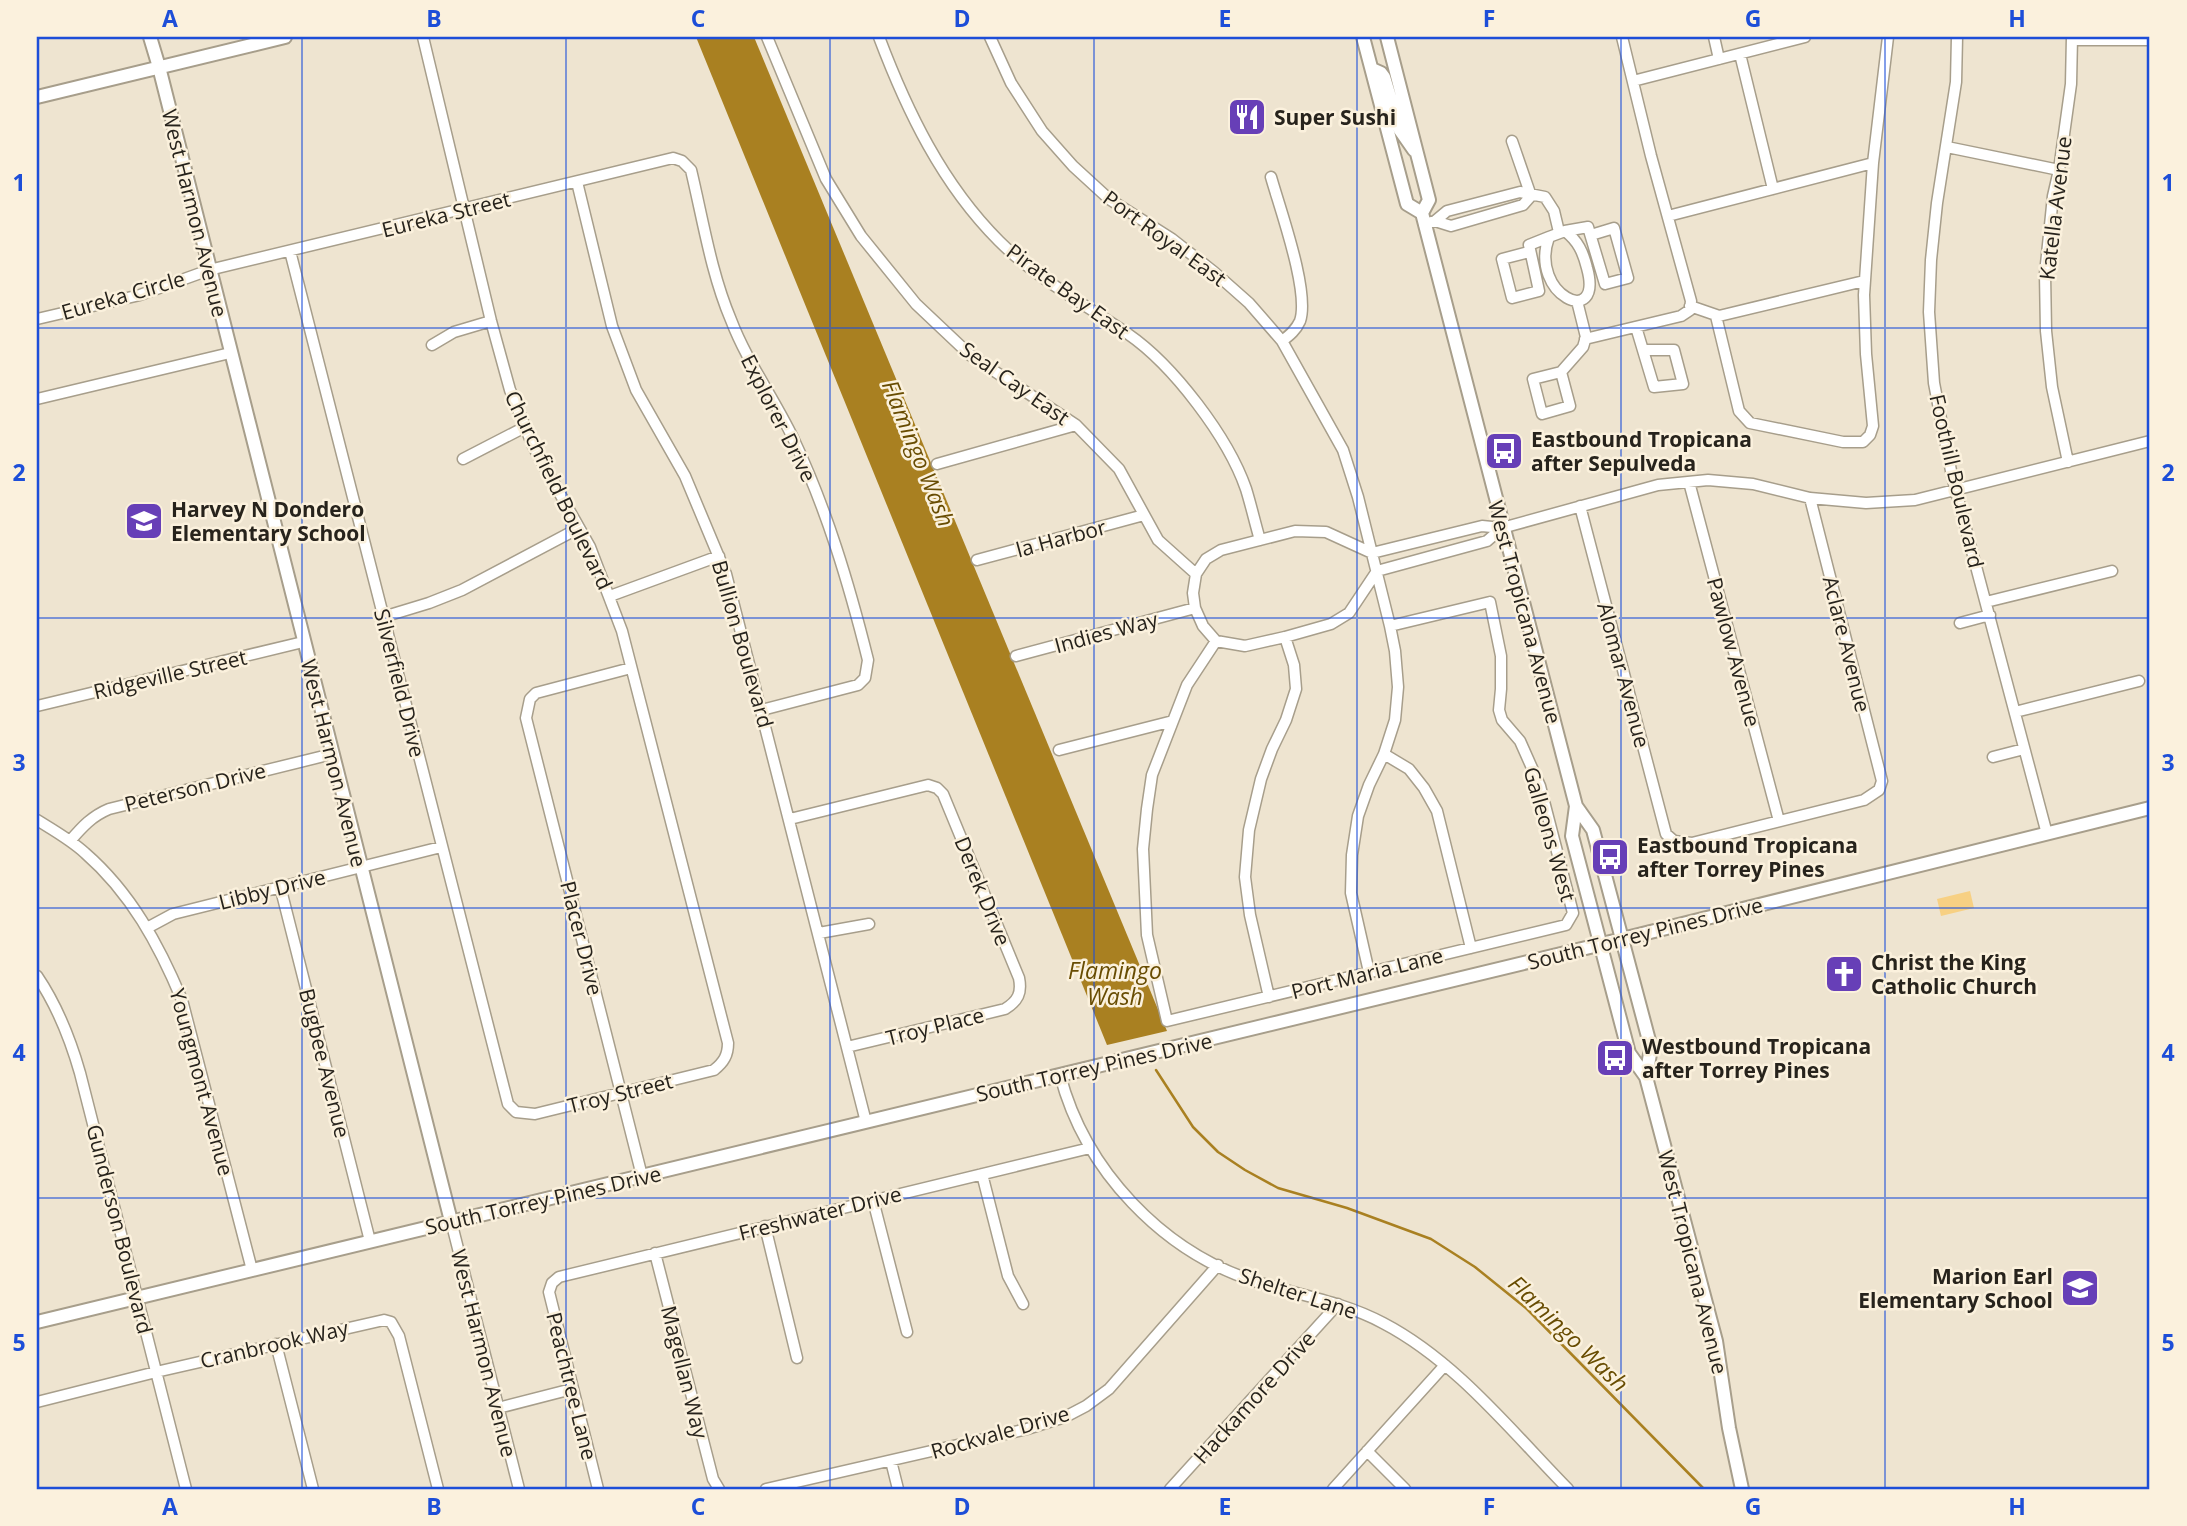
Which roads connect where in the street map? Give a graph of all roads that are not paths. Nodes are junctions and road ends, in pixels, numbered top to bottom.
1 (150, 37) edge
2 (285, 37) edge
3 (423, 37) edge
4 (766, 37) edge
5 (879, 37) edge
6 (989, 37) edge
7 (1363, 37) edge
8 (1387, 37) edge
9 (1622, 37) edge
10 (1714, 37) edge
11 (1805, 37) edge
12 (1888, 37) edge
13 (1957, 37) edge
14 (2072, 38) edge
15 (2150, 40) edge
16 (1740, 54) junction
17 (1720, 59) junction
18 (159, 67) junction
19 (1372, 69) junction
20 (1633, 82) junction
21 (37, 96) edge
22 (1512, 141) dead end
23 (1947, 147) junction
24 (1417, 153) junction
25 (682, 161) joint
26 (1874, 163) junction
27 (2059, 170) junction
28 (1271, 177) dead end
29 (577, 182) junction
30 (1773, 189) junction
31 (1531, 196) junction
32 (464, 209) junction
33 (1668, 216) junction
34 (1427, 219) junction
35 (1558, 233) junction
36 (1591, 236) junction
37 (290, 251) junction
38 (1529, 252) junction
39 (209, 270) junction
40 (1864, 281) junction
41 (1577, 302) junction
42 (1690, 306) junction
43 (1716, 316) junction
44 (37, 319) edge
45 (491, 321) junction
46 (1636, 327) junction
47 (1585, 339) junction
48 (1282, 341) junction
49 (432, 345) dead end
50 (1643, 351) junction
51 (230, 352) junction
52 (1561, 372) junction
53 (37, 399) edge
54 (1076, 425) junction
55 (525, 427) junction
56 (2150, 441) edge
57 (463, 459) dead end
58 (2068, 462) junction
59 (937, 464) dead end
60 (1689, 482) junction
61 (1956, 491) junction
62 (1810, 498) junction
63 (1580, 506) junction
64 (1144, 515) junction
65 (579, 528) junction
66 (1502, 528) junction
67 (1260, 540) junction
68 (719, 556) junction
69 (977, 560) dead end
70 (1374, 562) junction
71 (2112, 571) dead end
72 (1196, 574) junction
73 (610, 596) junction
74 (1986, 602) junction
75 (1195, 608) junction
76 (1990, 615) junction
77 (383, 617) junction
78 (1960, 623) dead end
79 (1390, 626) junction
80 (1285, 637) junction
81 (1216, 641) junction
82 (303, 642) junction
83 (1016, 656) dead end
84 (631, 668) junction
85 (2139, 681) dead end
86 (37, 706) edge
87 (762, 710) junction
88 (2015, 712) junction
89 (1173, 722) junction
90 (2024, 749) junction
91 (1059, 750) dead end
92 (332, 754) junction
93 (1384, 754) junction
94 (1993, 757) dead end
95 (1576, 806) junction
96 (2150, 808) edge
97 (790, 819) junction
98 (37, 820) edge
99 (1779, 821) junction
100 (2047, 834) junction
101 (70, 841) junction
102 (441, 847) junction
103 (361, 867) junction
104 (280, 886) junction
105 (869, 923) dead end
106 (1566, 925) joint
107 (147, 928) junction
108 (819, 933) junction
109 (1622, 939) junction
110 (1600, 944) junction
111 (1471, 948) junction
112 (1369, 972) junction
113 (37, 976) edge
114 (1269, 996) junction
115 (1019, 997) joint
116 (847, 1047) junction
117 (723, 1063) joint
118 (1060, 1075) junction
119 (1646, 1077) junction
120 (621, 1093) junction
121 (516, 1112) joint
122 (866, 1122) junction
123 (1090, 1148) junction
124 (982, 1174) junction
125 (642, 1176) junction
126 (873, 1200) junction
127 (451, 1222) junction
128 (765, 1226) junction
129 (370, 1241) junction
130 (655, 1253) junction
131 (1218, 1265) junction
132 (252, 1270) junction
133 (552, 1283) joint
134 (137, 1298) junction
135 (1023, 1304) dead end
136 (1338, 1304) junction
137 (37, 1322) edge
138 (907, 1332) dead end
139 (276, 1344) junction
140 (797, 1358) dead end
141 (1445, 1365) junction
142 (156, 1372) junction
143 (572, 1389) junction
144 (37, 1402) edge
145 (498, 1408) junction
146 (1367, 1451) junction
147 (891, 1461) junction
148 (186, 1489) edge
149 (313, 1489) edge
150 (438, 1489) edge
151 (519, 1489) edge
152 (598, 1489) edge
153 (719, 1489) edge
154 (766, 1489) edge
155 (898, 1489) edge
156 (1170, 1489) edge
157 (1333, 1489) edge
158 (1405, 1489) edge
159 (1568, 1489) edge
160 (1742, 1489) edge

1 - 18 main road, West Harmon Avenue
2 - 18 main road
3 - 32 street, Churchfield Boulevard
4 - 54 street, Seal Cay East
5 - 67 street, Pirate Bay East
6 - 48 street, Port Royal East
7 - 19 main road, West Tropicana Avenue
8 - 24 main road, West Tropicana Avenue
9 - 20 street
10 - 17 street
11 - 16 street
12 - 26 street
13 - 23 street, Foothill Boulevard
14 - 15 street
14 - 27 street, Katella Avenue
16 - 17 street
16 - 30 street
17 - 20 street
18 - 21 main road
18 - 39 main road, West Harmon Avenue
19 - 24 main road
19 - 34 main road, West Tropicana Avenue
20 - 33 street
22 - 31 street
23 - 27 street
23 - 61 street, Foothill Boulevard
24 - 34 main road, West Tropicana Avenue
25 - 29 street, Eureka Street
25 - 87 street, Explorer Drive
26 - 30 street
26 - 40 street
27 - 58 street, Katella Avenue
28 - 48 street
29 - 32 street, Eureka Street
29 - 68 street, Bullion Boulevard
30 - 33 street
31 - 34 street
31 - 35 street
32 - 37 street, Eureka Street
32 - 45 street, Churchfield Boulevard
33 - 42 street
34 - 66 main road, West Tropicana Avenue
35 - 36 street
35 - 38 street
35 - 41 street
35 - 41 street
36 - 36 street
37 - 39 street, Eureka Street
37 - 77 street, Silverfield Drive
38 - 38 street
39 - 44 street, Eureka Circle
39 - 51 main road, West Harmon Avenue
40 - 43 street
40 - 43 street
41 - 47 street
42 - 43 street
42 - 46 street
45 - 49 street
45 - 55 street, Churchfield Boulevard
46 - 47 street
46 - 50 street
47 - 52 street
48 - 70 street, Port Royal East
50 - 50 street
51 - 53 street
51 - 82 main road, West Harmon Avenue
52 - 52 street
54 - 59 street
54 - 64 street, Seal Cay East
55 - 57 street
55 - 65 street, Churchfield Boulevard
56 - 58 street
58 - 61 street
60 - 62 street
60 - 63 street
60 - 99 street, Pawlow Avenue
61 - 62 street
61 - 74 street, Foothill Boulevard
62 - 99 street, Aclare Avenue
63 - 66 street
63 - 99 street, Alomar Avenue
64 - 69 street, la Harbor
64 - 72 street, Seal Cay East
65 - 73 street, Churchfield Boulevard
65 - 77 street
66 - 70 street
66 - 70 street
66 - 95 main road, West Tropicana Avenue
67 - 70 street
67 - 72 street
68 - 73 street
68 - 87 street, Bullion Boulevard
70 - 79 street, Port Royal East
70 - 80 street
71 - 74 street
72 - 75 street
73 - 84 street, Churchfield Boulevard
74 - 76 street, Foothill Boulevard
75 - 81 street
75 - 83 street, Indies Way
76 - 78 street
76 - 88 street, Foothill Boulevard
77 - 102 street, Silverfield Drive
79 - 93 street, Port Royal East
79 - 106 street, Galleons West
80 - 81 street
80 - 114 street
81 - 89 street
82 - 86 street, Ridgeville Street
82 - 92 main road, West Harmon Avenue
84 - 117 street, Churchfield Boulevard
84 - 120 street, Placer Drive
85 - 88 street
87 - 97 street, Bullion Boulevard
88 - 90 street, Foothill Boulevard
89 - 91 street
89 - 114 street, Port Maria Lane
90 - 94 street
90 - 100 street, Foothill Boulevard
92 - 101 street, Peterson Drive
92 - 103 main road, West Harmon Avenue
93 - 111 street
93 - 112 street, Port Royal East
95 - 109 main road, West Tropicana Avenue
95 - 110 main road, West Tropicana Avenue
96 - 100 main road, South Torrey Pines Drive
97 - 108 street, Bullion Boulevard
97 - 115 street, Derek Drive
98 - 101 street, Youngmont Avenue
100 - 109 main road, South Torrey Pines Drive
101 - 107 street, Youngmont Avenue
102 - 103 street, Libby Drive
102 - 121 street, Silverfield Drive
103 - 104 street, Libby Drive
103 - 127 main road, West Harmon Avenue
104 - 107 street, Libby Drive
104 - 129 street, Bugbee Avenue
105 - 108 street
106 - 111 street, Port Maria Lane
107 - 132 street, Youngmont Avenue
108 - 116 street, Bullion Boulevard
109 - 110 main road, South Torrey Pines Drive
109 - 119 main road, West Tropicana Avenue
110 - 118 main road, South Torrey Pines Drive
110 - 119 main road, West Tropicana Avenue
111 - 112 street, Port Maria Lane
112 - 114 street, Port Maria Lane
113 - 134 street, Gunderson Boulevard
115 - 116 street, Troy Place
116 - 122 street, Bullion Boulevard
117 - 120 street, Troy Street
118 - 122 main road, South Torrey Pines Drive
118 - 123 street, Shelter Lane
119 - 160 main road, West Tropicana Avenue
120 - 121 street, Troy Street
120 - 125 street, Placer Drive
122 - 125 main road, South Torrey Pines Drive
123 - 124 street, Freshwater Drive
123 - 131 street, Shelter Lane
124 - 126 street, Freshwater Drive
124 - 135 street
125 - 127 main road, South Torrey Pines Drive
126 - 128 street, Freshwater Drive
126 - 138 street
127 - 129 main road, South Torrey Pines Drive
127 - 145 street, West Harmon Avenue
128 - 130 street, Freshwater Drive
128 - 140 street
129 - 132 main road, South Torrey Pines Drive
130 - 133 street, Freshwater Drive
130 - 153 street, Magellan Way
131 - 136 street, Shelter Lane
131 - 147 street, Rockvale Drive
132 - 134 main road, South Torrey Pines Drive
133 - 143 street, Peachtree Lane
134 - 137 main road, South Torrey Pines Drive
134 - 142 street, Gunderson Boulevard
136 - 141 street, Shelter Lane
136 - 156 street, Hackamore Drive
139 - 142 street, Cranbrook Way
139 - 149 street
139 - 150 street, Cranbrook Way
141 - 146 street
141 - 159 street, Shelter Lane
142 - 144 street, Cranbrook Way
142 - 148 street, Gunderson Boulevard
143 - 145 street
143 - 152 street, Peachtree Lane
145 - 151 street, West Harmon Avenue
146 - 157 street
146 - 158 street
147 - 154 street, Rockvale Drive
147 - 155 street

